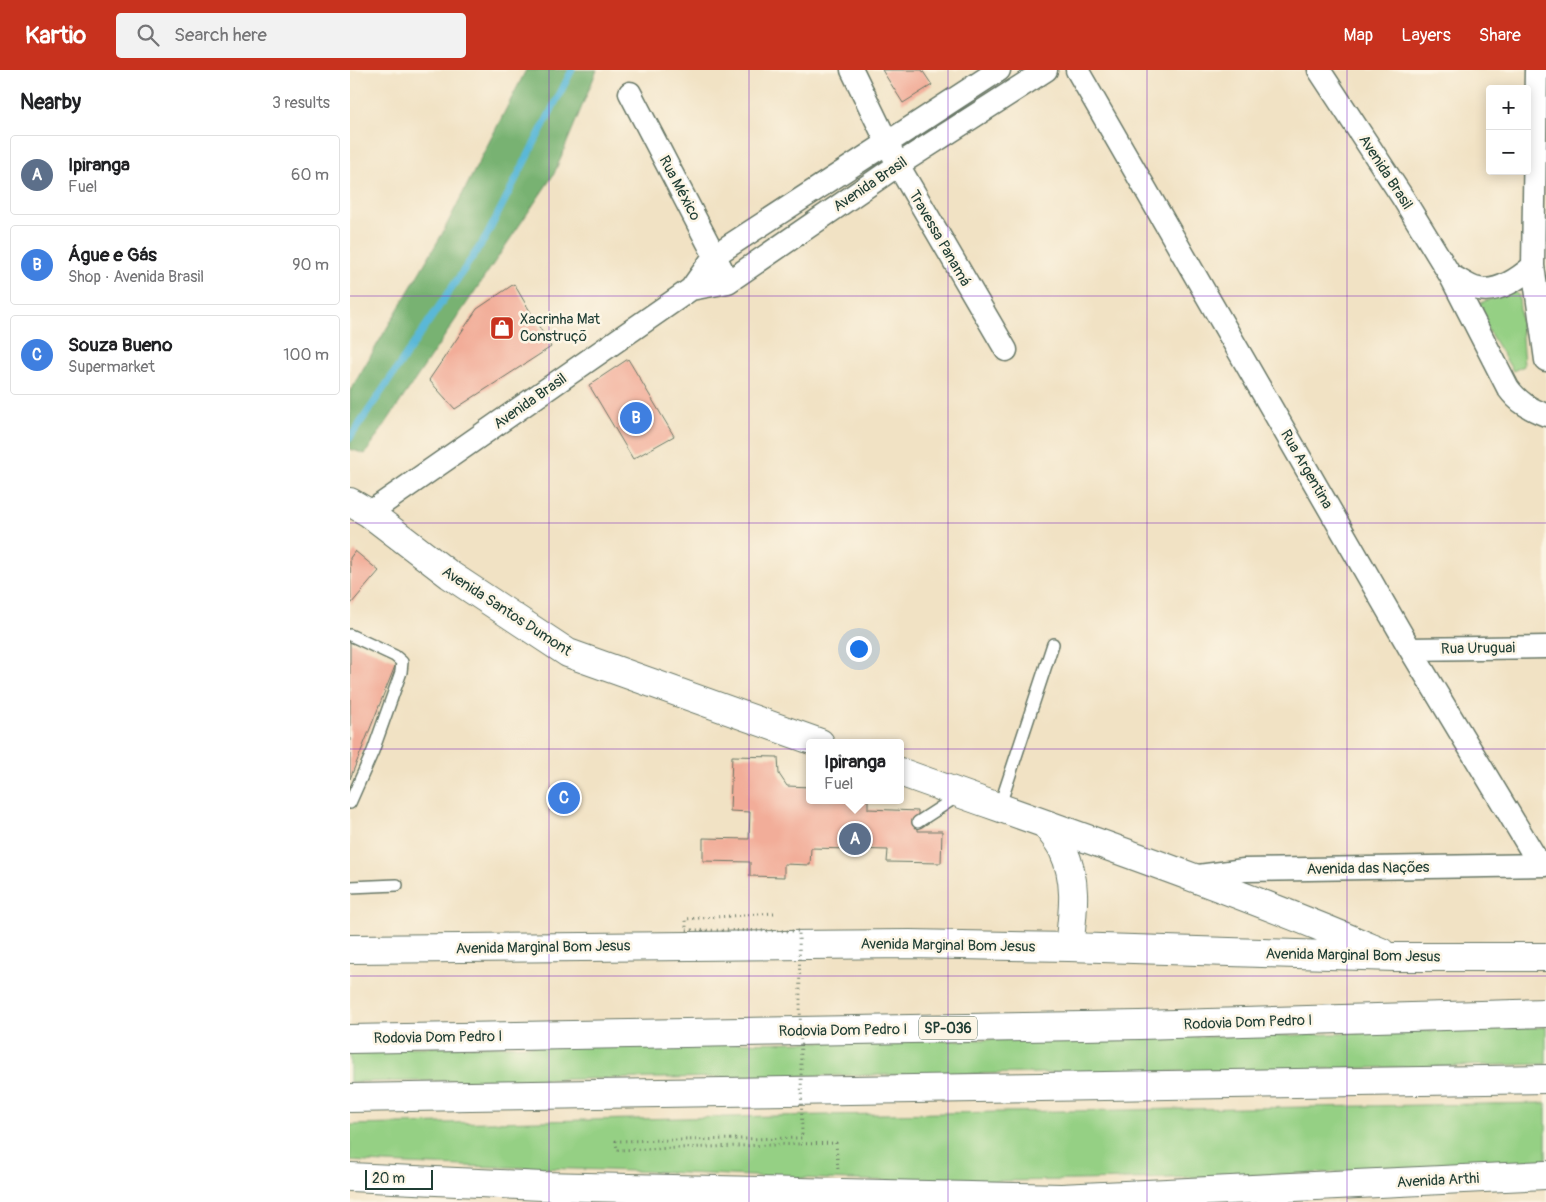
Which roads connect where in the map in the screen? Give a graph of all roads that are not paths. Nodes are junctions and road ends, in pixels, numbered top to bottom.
1 (852, 70) edge
2 (999, 70) edge
3 (1046, 70) edge
4 (1077, 70) edge
5 (1319, 70) edge
6 (1536, 70) edge
7 (630, 93) dead end
8 (887, 144) junction
9 (1540, 154) edge
10 (898, 165) junction
11 (818, 188) junction
12 (834, 208) junction
13 (715, 255) junction
14 (1533, 266) junction
15 (1450, 275) junction
16 (728, 282) junction
17 (691, 289) junction
18 (1006, 350) dead end
19 (1546, 360) edge
20 (1546, 415) edge
21 (359, 507) edge
22 (350, 635) edge
23 (1053, 644) dead end
24 (1546, 647) edge
25 (1410, 649) junction
26 (809, 739) edge
27 (904, 773) edge
28 (961, 794) junction
29 (350, 804) edge
30 (999, 808) junction
31 (918, 822) dead end
32 (1045, 824) junction
33 (1543, 865) edge
34 (1191, 877) junction
35 (397, 885) dead end
36 (350, 887) edge
37 (1069, 947) junction
38 (350, 949) edge
39 (1546, 957) edge
40 (1395, 958) junction
41 (1546, 1013) edge
42 (350, 1039) edge
43 (1546, 1079) edge
44 (350, 1098) edge
45 (1546, 1175) edge
46 (350, 1177) edge
47 (1060, 1200) edge

1 - 8 street, Travessa Panamá
2 - 8 street, Avenida Brasil
3 - 10 street, Avenida Brasil
4 - 25 street, Rua Argentina
5 - 15 street, Avenida Brasil
6 - 9 street
7 - 13 street, Rua México
8 - 10 street, Travessa Panamá
8 - 11 street, Avenida Brasil
9 - 14 street
10 - 12 street, Avenida Brasil
10 - 18 street, Travessa Panamá
11 - 12 street
11 - 13 street, Avenida Brasil
12 - 16 street, Avenida Brasil
13 - 16 street, Rua México
13 - 17 street, Avenida Brasil
14 - 15 street
14 - 19 street
15 - 20 street, Avenida Brasil
16 - 17 street, Avenida Brasil
17 - 21 street, Avenida Brasil
21 - 26 main road, Avenida Santos Dumont
22 - 29 lane
23 - 30 lane
24 - 25 street, Rua Uruguai
25 - 33 street, Rua Argentina
27 - 28 main road
28 - 30 main road
28 - 31 lane
30 - 32 main road
32 - 34 main road
32 - 37 main road
33 - 34 street, Avenida das Nações
34 - 40 main road
35 - 36 lane
37 - 38 main road, Avenida Marginal Bom Jesus
37 - 40 main road, Avenida Marginal Bom Jesus
39 - 40 main road, Avenida Marginal Bom Jesus
41 - 42 main road, Rodovia Dom Pedro I / SP-036
43 - 44 main road
45 - 47 main road, Avenida Arthi
46 - 47 main road, Avenida Arthi

